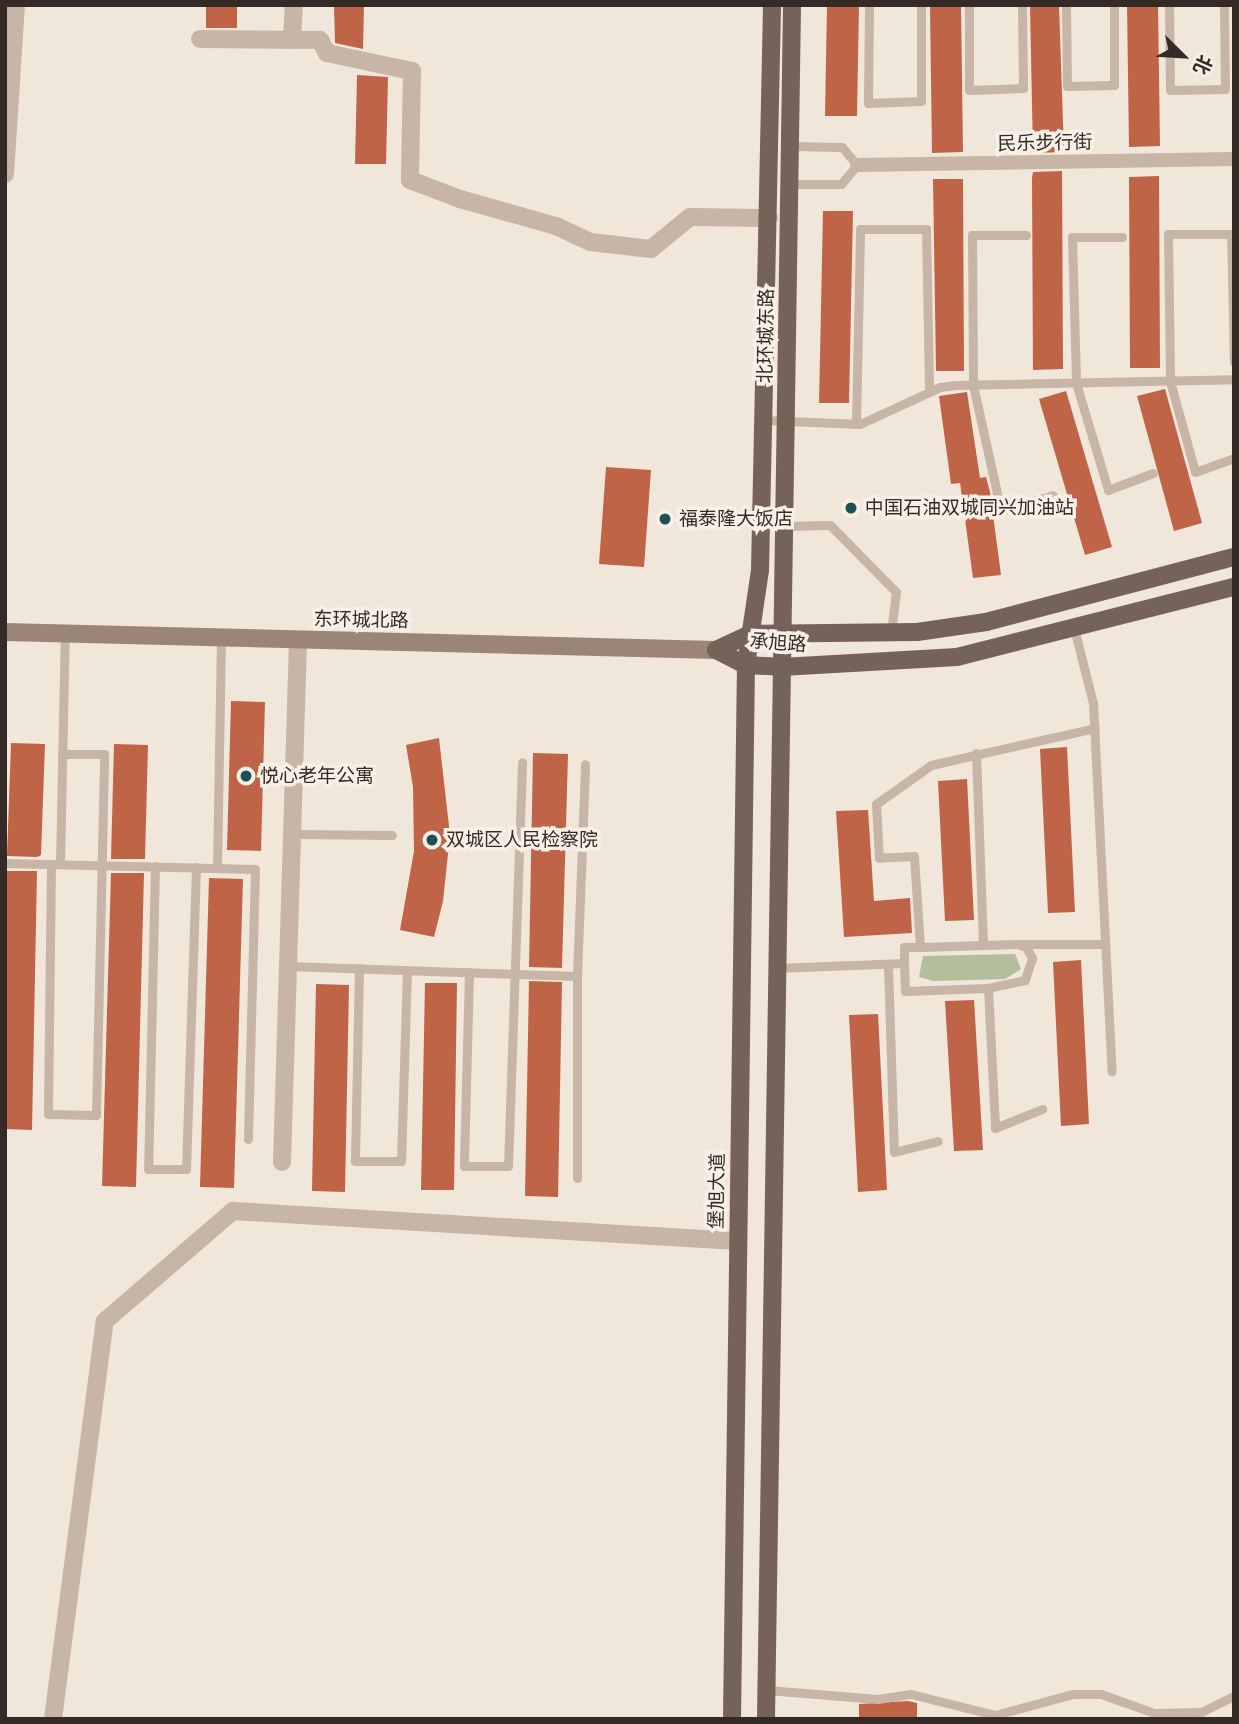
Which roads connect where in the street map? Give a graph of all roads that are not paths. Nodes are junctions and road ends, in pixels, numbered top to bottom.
1 (16, 5) edge
2 (294, 5) edge
3 (772, 5) edge
4 (792, 5) edge
5 (869, 5) edge
6 (920, 5) edge
7 (969, 5) edge
8 (1022, 5) edge
9 (1066, 5) edge
10 (1114, 5) edge
11 (1169, 5) edge
12 (1224, 5) edge
13 (200, 39) dead end
14 (292, 40) junction
15 (790, 146) junction
16 (6, 150) edge
17 (1234, 159) edge
18 (857, 165) junction
19 (5, 174) edge
20 (789, 184) junction
21 (769, 218) junction
22 (1026, 235) dead end
23 (1122, 237) dead end
24 (1234, 362) edge
25 (1234, 379) edge
26 (1170, 381) junction
27 (1076, 383) junction
28 (973, 385) junction
29 (929, 392) junction
30 (764, 420) junction
31 (785, 420) junction
32 (856, 424) junction
33 (1234, 458) edge
34 (1153, 473) dead end
35 (1053, 495) dead end
36 (784, 526) junction
37 (1234, 557) edge
38 (1234, 587) edge
39 (1074, 628) junction
40 (5, 632) edge
41 (891, 632) junction
42 (65, 634) junction
43 (751, 634) junction
44 (782, 634) junction
45 (220, 638) junction
46 (298, 640) junction
47 (716, 650) junction
48 (746, 665) junction
49 (782, 667) junction
50 (1095, 728) junction
51 (976, 753) junction
52 (62, 754) junction
53 (522, 762) dead end
54 (585, 764) dead end
55 (292, 834) junction
56 (392, 835) dead end
57 (5, 863) edge
58 (55, 864) junction
59 (103, 865) junction
60 (155, 866) junction
61 (196, 867) junction
62 (217, 868) junction
63 (1017, 944) junction
64 (1105, 944) junction
65 (983, 945) junction
66 (920, 947) junction
67 (904, 963) junction
68 (888, 964) junction
69 (288, 966) junction
70 (359, 968) junction
71 (776, 968) junction
72 (408, 970) junction
73 (469, 972) junction
74 (515, 974) junction
75 (577, 976) junction
76 (988, 988) junction
77 (1112, 1072) dead end
78 (1042, 1109) dead end
79 (248, 1139) dead end
80 (938, 1140) dead end
81 (282, 1163) dead end
82 (577, 1178) dead end
83 (737, 1241) junction
84 (767, 1690) junction
85 (1234, 1696) edge
86 (53, 1719) edge
87 (732, 1719) edge
88 (766, 1719) edge

1 - 16 street
2 - 14 street
3 - 21 main road, 北环城东路
4 - 15 main road, 北环城东路
5 - 6 lane
7 - 8 lane
9 - 10 lane
11 - 12 lane
13 - 14 street
14 - 21 street
15 - 18 lane
15 - 20 main road, 北环城东路
16 - 19 street
17 - 18 street, 民乐步行街
18 - 20 lane
20 - 31 main road, 北环城东路
21 - 30 main road, 北环城东路
22 - 28 lane
23 - 27 lane
24 - 26 lane
25 - 26 lane
26 - 27 lane
26 - 33 lane
27 - 28 lane
27 - 34 lane
28 - 29 lane
28 - 35 lane
29 - 32 lane
29 - 32 lane
30 - 31 lane
30 - 43 main road, 北环城东路
31 - 32 lane
31 - 36 main road, 北环城东路
36 - 41 lane
36 - 44 main road, 北环城东路
37 - 41 main road, 承旭路
38 - 39 main road, 承旭路
39 - 49 main road, 承旭路
39 - 50 lane
40 - 42 main road, 东环城北路
41 - 44 main road, 承旭路
42 - 45 main road, 东环城北路
42 - 52 lane
43 - 44 main road, 承旭路
43 - 47 main road, 承旭路
43 - 48 main road, 北环城东路
44 - 49 main road, 北环城东路
45 - 46 main road, 东环城北路
45 - 62 lane
46 - 47 main road, 东环城北路
46 - 55 street
47 - 48 main road, 承旭路
48 - 49 main road, 承旭路
48 - 83 main road, 堡旭大道
49 - 71 main road
50 - 51 lane
50 - 64 lane
51 - 65 lane
51 - 66 lane
52 - 58 lane
52 - 59 lane
53 - 74 lane
54 - 75 lane
55 - 56 lane
55 - 69 street
57 - 58 lane
58 - 59 lane
58 - 59 lane
59 - 60 lane
60 - 61 lane
60 - 61 lane
61 - 62 lane
62 - 79 lane
63 - 64 lane
63 - 65 lane
63 - 76 lane
64 - 77 lane
65 - 66 lane
66 - 67 lane
67 - 68 lane
67 - 76 lane
68 - 71 lane
68 - 80 lane
69 - 70 lane
69 - 81 street
70 - 72 lane
70 - 72 lane
71 - 84 main road
72 - 73 lane
73 - 74 lane
73 - 74 lane
74 - 75 lane
75 - 82 lane
76 - 78 lane
83 - 86 street
83 - 87 main road, 堡旭大道
84 - 85 lane
84 - 88 main road

